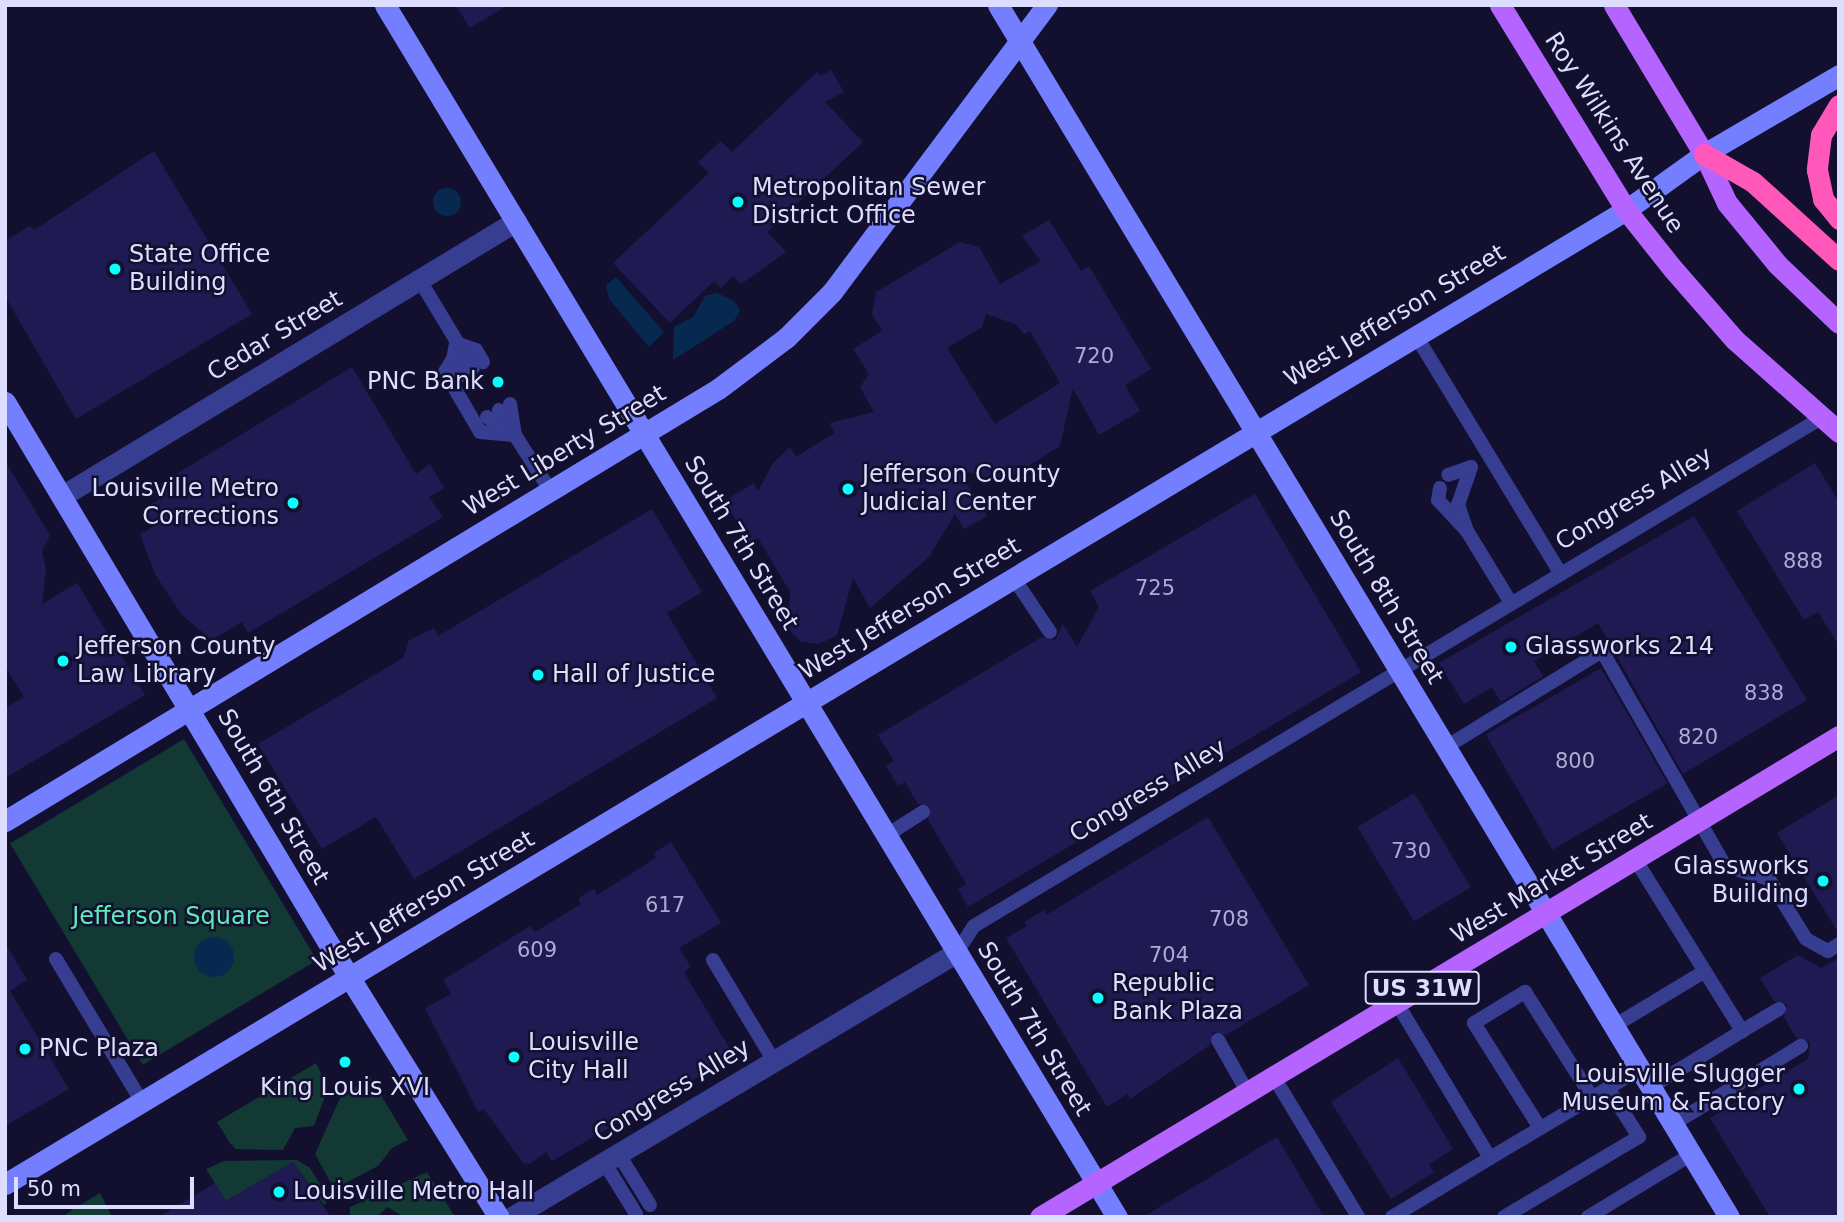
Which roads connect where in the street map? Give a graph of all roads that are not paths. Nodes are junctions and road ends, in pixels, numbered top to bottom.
1 (385, 5) edge
2 (998, 5) edge
3 (1047, 5) edge
4 (1500, 5) edge
5 (1614, 5) edge
6 (1019, 41) junction
7 (1839, 75) edge
8 (1839, 105) edge
9 (1704, 154) junction
10 (1626, 210) junction
11 (1839, 219) edge
12 (516, 221) junction
13 (1839, 260) edge
14 (419, 279) junction
15 (1839, 323) edge
16 (1415, 334) junction
17 (456, 343) junction
18 (453, 359) junction
19 (5, 401) edge
20 (498, 410) dead end
21 (1821, 418) junction
22 (1256, 432) junction
23 (1839, 432) edge
24 (644, 433) junction
25 (515, 435) junction
26 (1489, 456) junction
27 (1471, 467) junction
28 (1448, 475) dead end
29 (1440, 488) dead end
30 (550, 491) junction
31 (62, 496) junction
32 (1467, 531) junction
33 (1561, 574) junction
34 (1013, 577) junction
35 (1511, 603) junction
36 (1050, 632) dead end
37 (1399, 670) junction
38 (806, 701) junction
39 (190, 709) junction
40 (1839, 736) edge
41 (1446, 747) junction
42 (923, 813) dead end
43 (1700, 820) junction
44 (5, 821) edge
45 (887, 835) junction
46 (1635, 859) junction
47 (1546, 913) junction
48 (1839, 944) edge
49 (957, 952) junction
50 (56, 959) dead end
51 (713, 960) dead end
52 (1704, 971) junction
53 (349, 977) junction
54 (1397, 1003) junction
55 (1779, 1009) dead end
56 (1615, 1026) junction
57 (1742, 1031) junction
58 (1218, 1040) dead end
59 (1801, 1046) dead end
60 (774, 1061) junction
61 (1275, 1077) junction
62 (1645, 1078) junction
63 (1608, 1088) junction
64 (1248, 1093) junction
65 (1592, 1097) junction
66 (142, 1102) junction
67 (1673, 1124) junction
68 (1540, 1128) junction
69 (1692, 1154) junction
70 (611, 1158) junction
71 (1490, 1158) junction
72 (1096, 1182) junction
73 (5, 1184) edge
74 (650, 1205) dead end
75 (636, 1214) dead end
76 (498, 1215) edge
77 (1040, 1217) edge
78 (1117, 1217) edge
79 (1358, 1217) edge
80 (1392, 1217) edge
81 (1504, 1217) edge
82 (1588, 1217) edge
83 (1729, 1217) edge

1 - 12 street, South 7th Street
2 - 6 street, South 8th Street
3 - 6 street, West Liberty Street
4 - 10 main road, Roy Wilkins Avenue
5 - 9 main road
6 - 22 street, South 8th Street
6 - 24 street, West Liberty Street
7 - 9 street, West Jefferson Street
8 - 11 highway
9 - 10 street, West Jefferson Street
9 - 13 highway
9 - 15 main road
10 - 16 street, West Jefferson Street
10 - 21 main road, Roy Wilkins Avenue
12 - 14 street, Cedar Street
12 - 24 street, South 7th Street
14 - 17 lane
14 - 31 street, Cedar Street
16 - 22 street, West Jefferson Street
16 - 26 lane
17 - 18 lane
17 - 18 lane
18 - 25 lane
19 - 31 street, South 6th Street
20 - 25 lane
21 - 23 main road, Roy Wilkins Avenue
21 - 33 lane, Congress Alley
22 - 34 street, West Jefferson Street
22 - 37 street, South 8th Street
24 - 30 street, West Liberty Street
24 - 38 street, South 7th Street
25 - 30 lane
26 - 27 lane
26 - 33 lane
27 - 28 lane
27 - 32 lane
29 - 32 lane
30 - 39 street, West Liberty Street
31 - 39 street, South 6th Street
32 - 35 lane
33 - 35 lane, Congress Alley
34 - 36 lane
34 - 38 street, West Jefferson Street
35 - 37 lane, Congress Alley
37 - 41 street, South 8th Street
37 - 49 lane, Congress Alley
38 - 45 street, South 7th Street
38 - 53 street, West Jefferson Street
39 - 44 street, West Liberty Street
39 - 53 street, South 6th Street
40 - 43 main road, West Market Street / US 31W
41 - 43 lane
41 - 47 street, South 8th Street
42 - 45 lane
43 - 46 main road, West Market Street / US 31W
43 - 48 lane
45 - 49 street, South 7th Street
46 - 47 main road, West Market Street / US 31W
46 - 52 lane
47 - 54 main road, West Market Street / US 31W
47 - 56 street, South 8th Street
49 - 60 street, Congress Alley
49 - 72 street, South 7th Street
50 - 66 lane
51 - 60 lane
52 - 56 lane
52 - 57 lane
53 - 66 street, West Jefferson Street
53 - 76 street, South 6th Street
54 - 61 main road, West Market Street / US 31W
54 - 71 lane
55 - 57 lane
56 - 62 street, South 8th Street
57 - 62 lane
58 - 64 lane
59 - 67 lane
60 - 70 street, Congress Alley
61 - 64 main road, West Market Street / US 31W
61 - 79 lane
62 - 63 lane
62 - 67 street, South 8th Street
63 - 65 lane
63 - 81 lane
64 - 72 main road, West Market Street / US 31W
65 - 68 lane
65 - 68 lane
66 - 73 street, West Jefferson Street
67 - 69 street, South 8th Street
68 - 71 lane
69 - 82 lane
69 - 83 street, South 8th Street
70 - 74 lane
70 - 75 lane
70 - 76 street, Congress Alley
71 - 80 lane
72 - 77 main road, West Market Street / US 31W
72 - 78 street, South 7th Street

